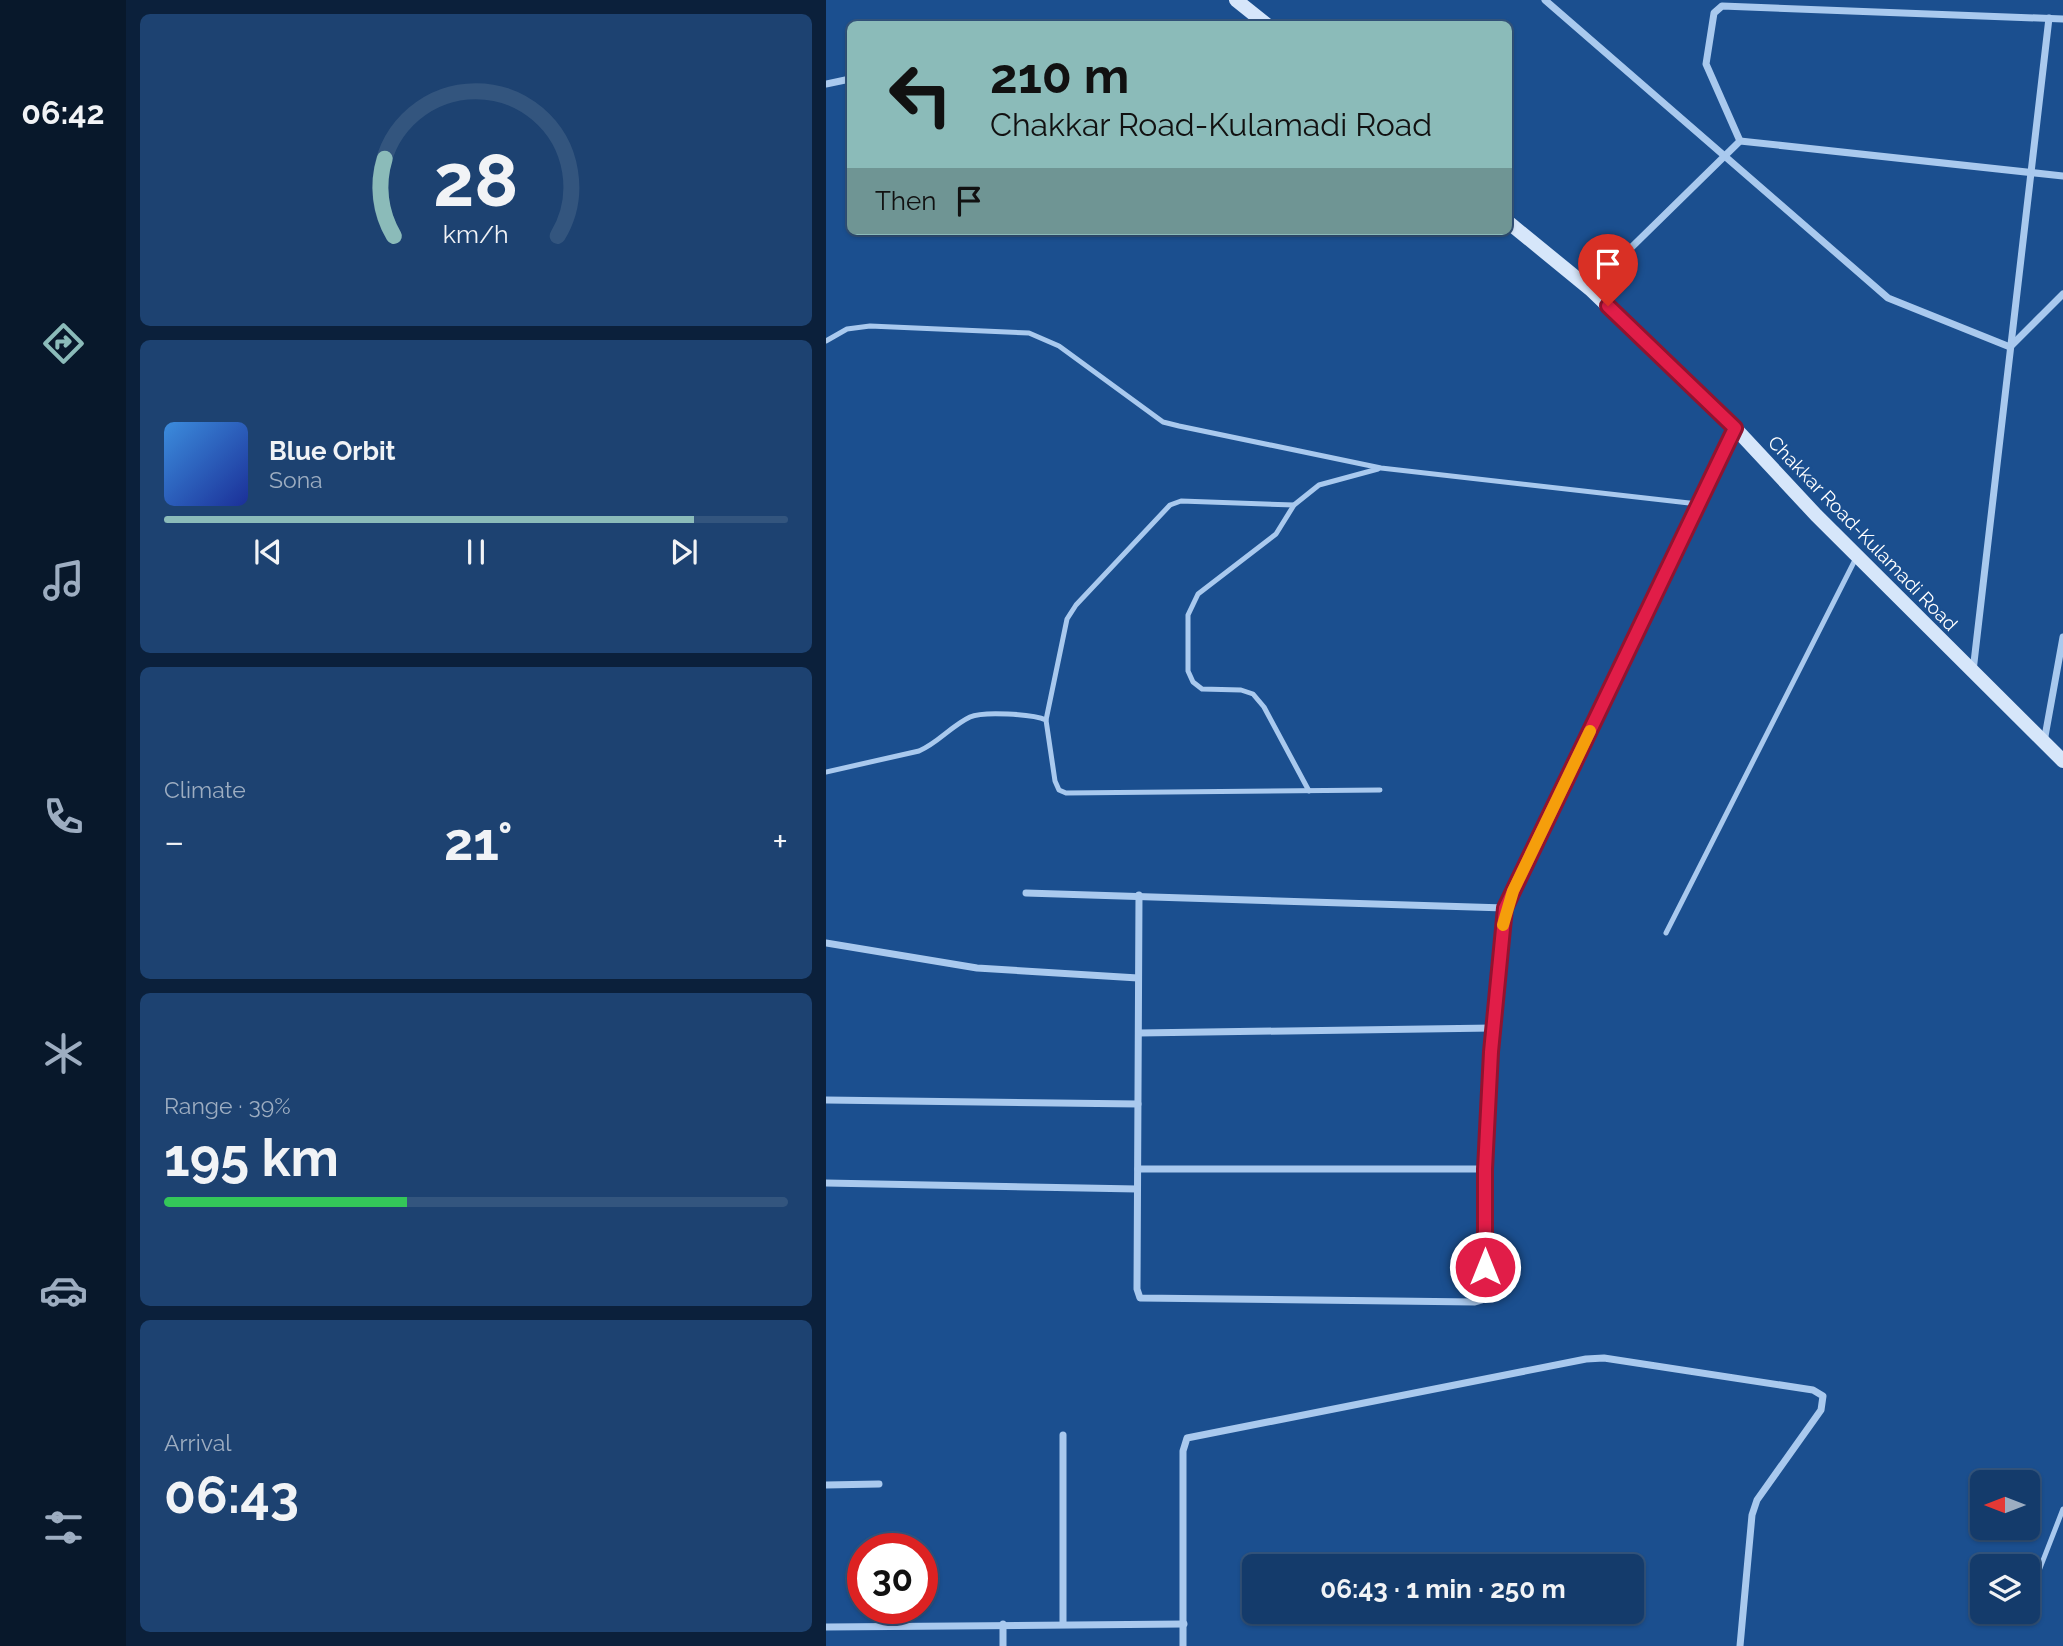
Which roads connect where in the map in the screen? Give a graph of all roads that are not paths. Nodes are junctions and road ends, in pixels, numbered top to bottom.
1 (1236, 0) edge
2 (1545, 0) edge
3 (2049, 18) junction
4 (2063, 19) edge
5 (1262, 21) edge
6 (847, 80) edge
7 (826, 84) edge
8 (1740, 141) junction
9 (1726, 155) junction
10 (2031, 173) junction
11 (2063, 176) edge
12 (1512, 225) edge
13 (1590, 289) junction
14 (2063, 294) edge
15 (826, 341) edge
16 (2010, 347) junction
17 (1735, 428) junction
18 (1381, 468) junction
19 (1698, 503) junction
20 (1294, 505) junction
21 (1857, 556) junction
22 (2063, 637) edge
23 (1972, 671) junction
24 (1046, 720) junction
25 (2044, 743) junction
26 (2063, 761) edge
27 (826, 772) edge
28 (1380, 790) dead end
29 (1309, 791) junction
30 (1026, 893) dead end
31 (1139, 895) junction
32 (1505, 908) junction
33 (1666, 933) dead end
34 (826, 943) edge
35 (1138, 978) junction
36 (1493, 1028) junction
37 (1139, 1033) junction
38 (826, 1100) edge
39 (1138, 1104) junction
40 (1138, 1169) junction
41 (1485, 1169) junction
42 (826, 1183) edge
43 (1137, 1189) junction
44 (1063, 1436) dead end
45 (879, 1484) dead end
46 (826, 1485) edge
47 (2063, 1509) edge
48 (2040, 1568) edge
49 (1003, 1624) junction
50 (1063, 1624) junction
51 (1184, 1624) junction
52 (826, 1627) edge
53 (1003, 1646) edge
54 (1183, 1646) edge
55 (1740, 1646) edge

1 - 5 street
2 - 9 street
3 - 4 street
3 - 8 street
3 - 10 street
6 - 7 street
8 - 9 street
8 - 10 street
9 - 13 street
9 - 16 street
10 - 11 street
10 - 16 street
12 - 13 street, Chakkar Road-Kulamadi Road
13 - 17 street, Chakkar Road-Kulamadi Road
14 - 16 street
15 - 18 lane
16 - 23 street
17 - 19 street
17 - 21 street, Chakkar Road-Kulamadi Road
18 - 19 lane
18 - 20 lane
19 - 32 street
20 - 24 lane
20 - 29 lane
21 - 23 street, Chakkar Road-Kulamadi Road
21 - 33 lane
22 - 25 street
23 - 25 street, Chakkar Road-Kulamadi Road
24 - 27 lane
24 - 29 lane
25 - 26 street, Chakkar Road-Kulamadi Road
28 - 29 lane
30 - 31 street
31 - 32 street
31 - 35 street
32 - 36 street
34 - 35 street
35 - 37 street
36 - 37 street
36 - 41 street
37 - 39 street
38 - 39 street
39 - 40 street
40 - 41 street
40 - 43 street
41 - 43 street
42 - 43 street
44 - 50 street
45 - 46 street
47 - 48 lane
49 - 50 street
49 - 52 street
49 - 53 street
50 - 51 street
51 - 54 street
51 - 55 street

